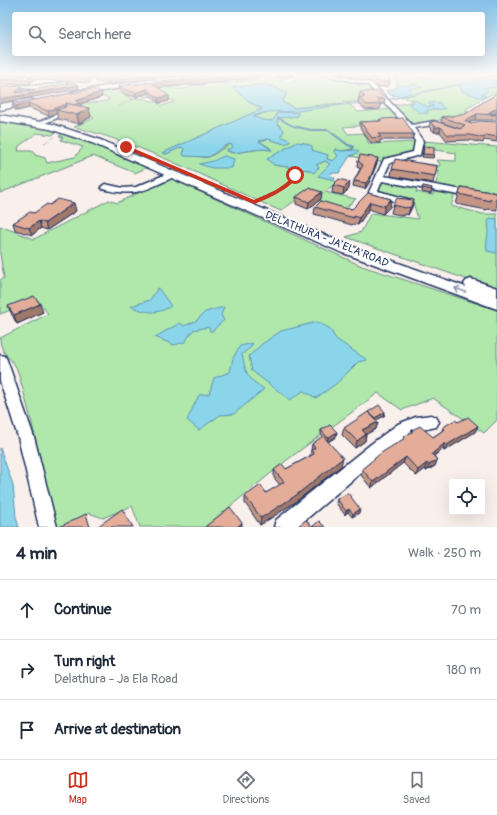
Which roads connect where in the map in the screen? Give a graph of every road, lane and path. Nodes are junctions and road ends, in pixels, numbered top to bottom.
1 (133, 99) edge
2 (386, 99) edge
3 (38, 100) edge
4 (119, 106) dead end
5 (1, 112) edge
6 (65, 113) edge
7 (43, 122) junction
8 (410, 127) junction
9 (452, 129) edge
10 (65, 131) junction
11 (44, 143) dead end
12 (287, 170) dead end
13 (171, 175) junction
14 (379, 178) junction
15 (105, 187) dead end
16 (497, 199) edge
17 (405, 201) edge
18 (254, 202) junction
19 (497, 293) edge
20 (497, 304) edge
21 (0, 360) edge
22 (431, 422) dead end
23 (48, 527) edge
24 (283, 527) edge

1 - 4 path
2 - 8 street
3 - 5 main road
5 - 7 main road, DELATHURA - JA ELA ROAD
5 - 10 main road, DELATHURA - JA ELA ROAD
6 - 7 street
7 - 18 main road, DELATHURA - JA ELA ROAD
8 - 9 street
8 - 14 street
10 - 11 path
10 - 13 main road, DELATHURA - JA ELA ROAD
12 - 18 path
13 - 15 street
20 -> 13 main road, DELATHURA - JA ELA ROAD
14 - 16 street
14 - 17 street
18 - 19 main road, DELATHURA - JA ELA ROAD
21 - 23 street
22 - 24 street

